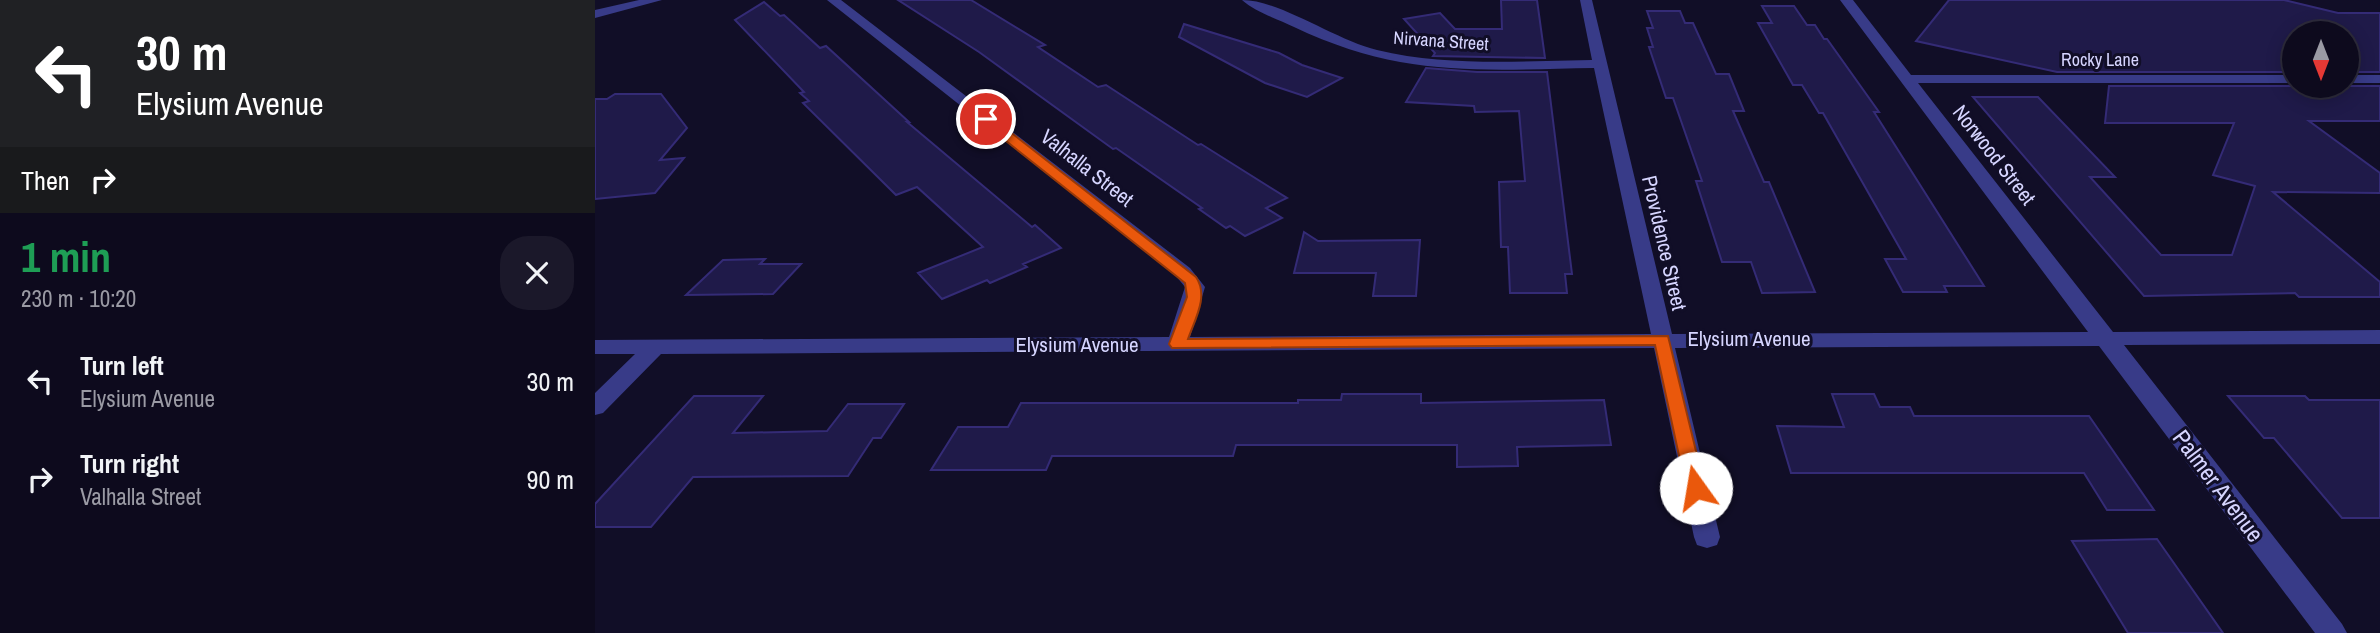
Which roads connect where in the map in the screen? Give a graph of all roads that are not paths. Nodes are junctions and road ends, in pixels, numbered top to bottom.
1 (656, 0) edge
2 (833, 0) edge
3 (1248, 0) edge
4 (1586, 0) edge
5 (1846, 0) edge
6 (595, 14) edge
7 (1601, 64) junction
8 (1907, 79) junction
9 (2282, 79) edge
10 (2359, 79) edge
11 (2380, 79) edge
12 (2106, 338) junction
13 (2380, 338) edge
14 (1663, 340) junction
15 (1177, 344) junction
16 (595, 347) edge
17 (655, 347) junction
18 (595, 407) edge
19 (1707, 537) dead end
20 (2332, 633) edge

1 - 6 street
2 - 15 street, Valhalla Street
3 - 7 street, Nirvana Street
4 - 7 street, Providence Street
5 - 8 street, Norwood Street
7 - 14 street, Providence Street
8 - 9 street, Rocky Lane
8 - 12 street, Norwood Street
10 - 11 street
12 - 13 street, Elysium Avenue
12 - 14 street, Elysium Avenue
12 - 20 street, Palmer Avenue
14 - 15 street, Elysium Avenue
14 - 19 street, Providence Street
15 - 17 street, Elysium Avenue
16 - 17 street, Elysium Avenue
17 - 18 street

